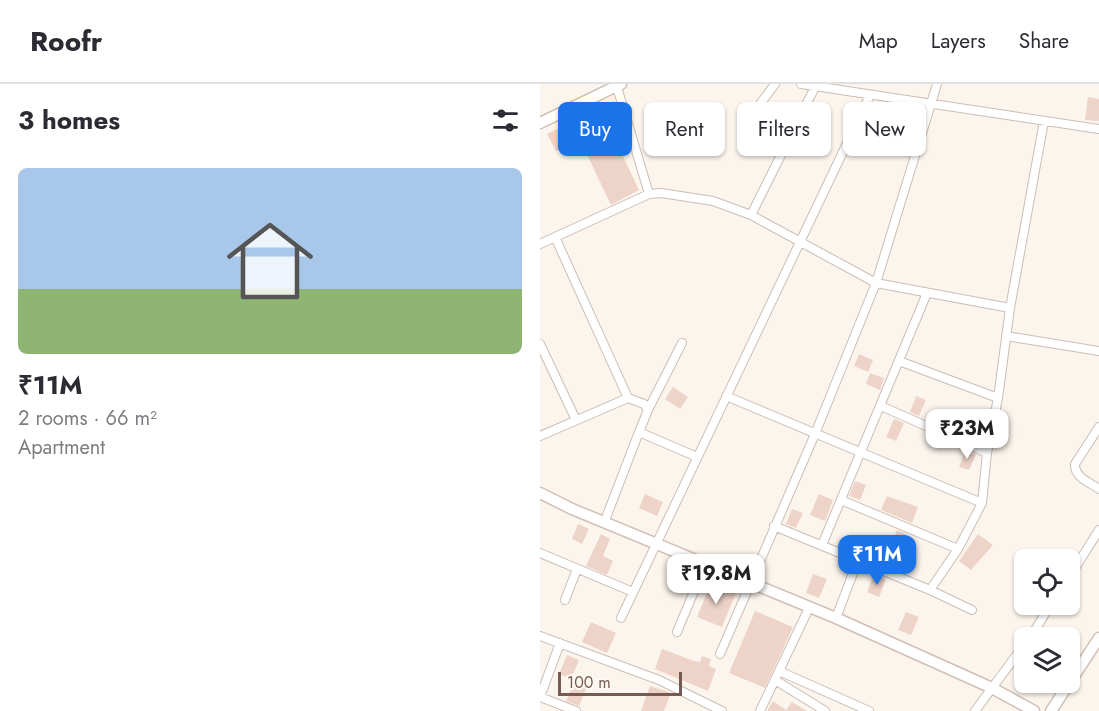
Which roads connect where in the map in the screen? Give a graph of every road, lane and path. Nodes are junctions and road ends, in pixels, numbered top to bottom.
1 (775, 84) edge
2 (801, 84) edge
3 (938, 84) edge
4 (619, 86) edge
5 (815, 87) junction
6 (870, 95) junction
7 (762, 102) edge
8 (930, 104) junction
9 (1044, 121) junction
10 (540, 123) edge
11 (1099, 129) edge
12 (649, 194) junction
13 (751, 214) junction
14 (555, 237) junction
15 (800, 240) junction
16 (540, 244) edge
17 (876, 283) junction
18 (927, 293) junction
19 (1010, 308) junction
20 (1006, 336) junction
21 (682, 343) dead end
22 (540, 344) edge
23 (1099, 351) edge
24 (899, 361) junction
25 (726, 396) junction
26 (628, 398) junction
27 (998, 398) junction
28 (881, 406) junction
29 (648, 410) junction
30 (576, 420) junction
31 (1099, 427) edge
32 (639, 432) junction
33 (815, 434) junction
34 (540, 436) edge
35 (861, 453) junction
36 (987, 453) junction
37 (697, 457) junction
38 (1099, 489) edge
39 (540, 493) edge
40 (841, 500) junction
41 (982, 503) junction
42 (604, 522) junction
43 (774, 526) junction
44 (1099, 530) edge
45 (655, 544) junction
46 (822, 544) junction
47 (958, 549) junction
48 (540, 553) edge
49 (858, 560) junction
50 (1080, 560) edge
51 (705, 565) junction
52 (577, 569) junction
53 (750, 584) junction
54 (930, 590) junction
55 (633, 592) junction
56 (565, 600) dead end
57 (809, 608) junction
58 (972, 610) dead end
59 (621, 618) dead end
60 (836, 618) junction
61 (677, 632) dead end
62 (540, 636) edge
63 (1099, 638) edge
64 (560, 643) junction
65 (720, 654) dead end
66 (1014, 658) edge
67 (779, 671) junction
68 (775, 680) junction
69 (992, 688) junction
70 (540, 697) edge
71 (576, 711) edge
72 (722, 711) edge
73 (760, 711) edge
74 (825, 711) edge
75 (869, 711) edge
76 (975, 711) edge
77 (1034, 711) edge
78 (1051, 711) edge

1 - 7 street
2 - 5 street
3 - 8 street
4 - 10 street
4 - 12 street
5 - 6 street
5 - 13 street
6 - 8 street
6 - 15 street
8 - 9 street
8 - 17 street
9 - 11 street
9 - 19 street
12 - 13 street
12 - 14 street
13 - 15 street
14 - 16 street
14 - 26 street
15 - 17 street
15 - 25 street
17 - 18 street
17 - 33 street
18 - 19 street
18 - 24 street
19 - 20 street
20 - 23 street
20 - 27 street
21 - 29 street
22 - 30 street
24 - 27 street
24 - 28 street
25 - 33 street
25 - 37 street
26 - 29 street
26 - 30 street
27 - 36 street
28 - 35 street
28 - 36 street
29 - 32 street
30 - 34 street
31 - 38 street
32 - 37 street
32 - 42 street
33 - 35 street
33 - 43 street
35 - 40 street
35 - 41 street
36 - 41 street
37 - 45 street
39 - 42 street
40 - 46 street
40 - 47 street
41 - 47 street
42 - 45 street
43 - 46 street
43 - 53 street
44 - 50 street
45 - 51 street
45 - 55 street
46 - 49 street
47 - 54 street
48 - 52 street
49 - 54 street
49 - 60 street
51 - 53 street
51 - 61 street
52 - 55 street
52 - 56 street
53 - 57 street
53 - 65 street
54 - 58 street
55 - 59 street
57 - 60 street
57 - 67 street
60 - 69 street
62 - 64 street
63 - 78 street
64 - 70 street
64 - 72 street
66 - 69 street
67 - 68 street
67 - 75 street
68 - 73 street
68 - 74 street
69 - 76 street
69 - 77 street
70 - 71 street

